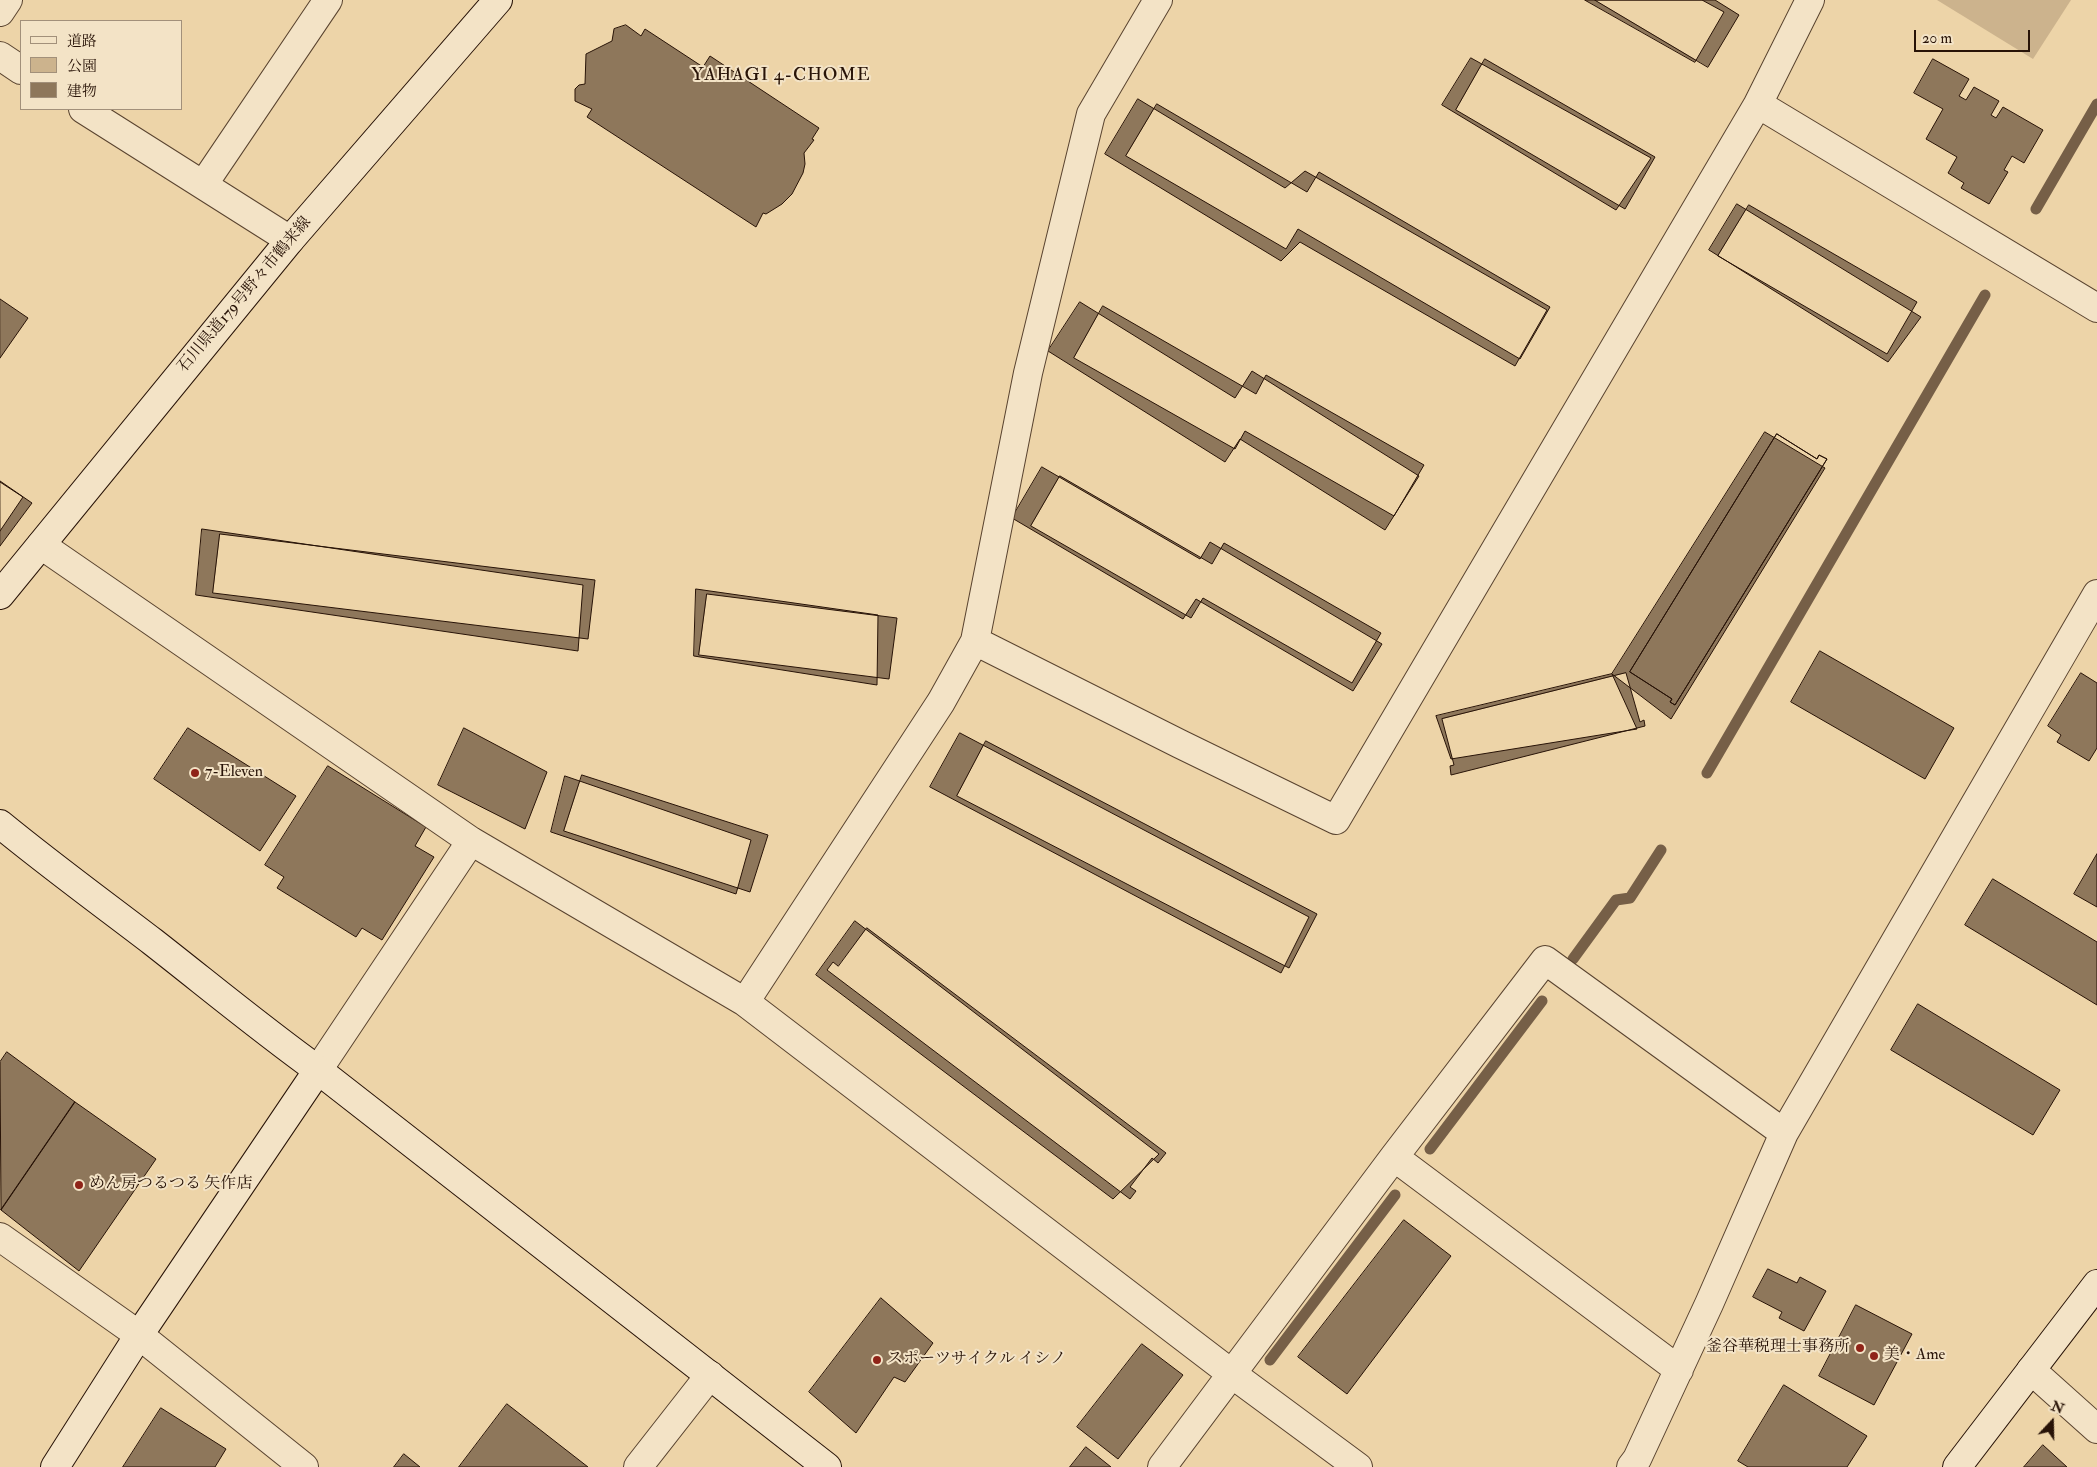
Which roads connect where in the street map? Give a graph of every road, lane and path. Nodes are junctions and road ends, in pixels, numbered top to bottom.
1 (8, 0) edge
2 (328, 0) edge
3 (498, 0) edge
4 (1158, 0) edge
5 (1810, 0) edge
6 (0, 12) edge
7 (0, 56) edge
8 (20, 69) edge
9 (1758, 104) junction
10 (84, 110) edge
11 (203, 185) junction
12 (290, 240) junction
13 (2097, 308) edge
14 (41, 545) junction
15 (2097, 594) edge
16 (0, 596) edge
17 (974, 641) junction
18 (0, 824) edge
19 (471, 841) junction
20 (745, 1002) junction
21 (318, 1070) junction
22 (1784, 1133) junction
23 (1394, 1157) junction
24 (0, 1237) edge
25 (2097, 1284) edge
26 (139, 1335) junction
27 (1679, 1370) junction
28 (2031, 1370) junction
29 (710, 1374) junction
30 (1232, 1374) junction
31 (2097, 1429) edge
32 (54, 1467) edge
33 (304, 1467) edge
34 (638, 1467) edge
35 (827, 1467) edge
36 (1162, 1467) edge
37 (1358, 1467) edge
38 (1630, 1467) edge
39 (1957, 1467) edge

1 - 6 street
2 - 11 street
3 - 12 street, 石川県道179号野々市鶴来線
4 - 17 street
5 - 9 street
7 - 8 street
9 - 13 street
9 - 17 street
10 - 11 street
11 - 12 street
12 - 14 street, 石川県道179号野々市鶴来線
14 - 16 street, 石川県道179号野々市鶴来線
14 - 19 street
15 - 22 street
17 - 20 street
18 - 21 street
19 - 20 street
19 - 21 street
20 - 30 street
21 - 26 street
21 - 29 street
22 - 23 street
22 - 27 street
23 - 27 street
23 - 30 street
24 - 26 street
25 - 28 street
26 - 32 street
26 - 33 street
27 - 38 street
28 - 31 street
28 - 39 street
29 - 34 street
29 - 35 street
30 - 36 street
30 - 37 street

